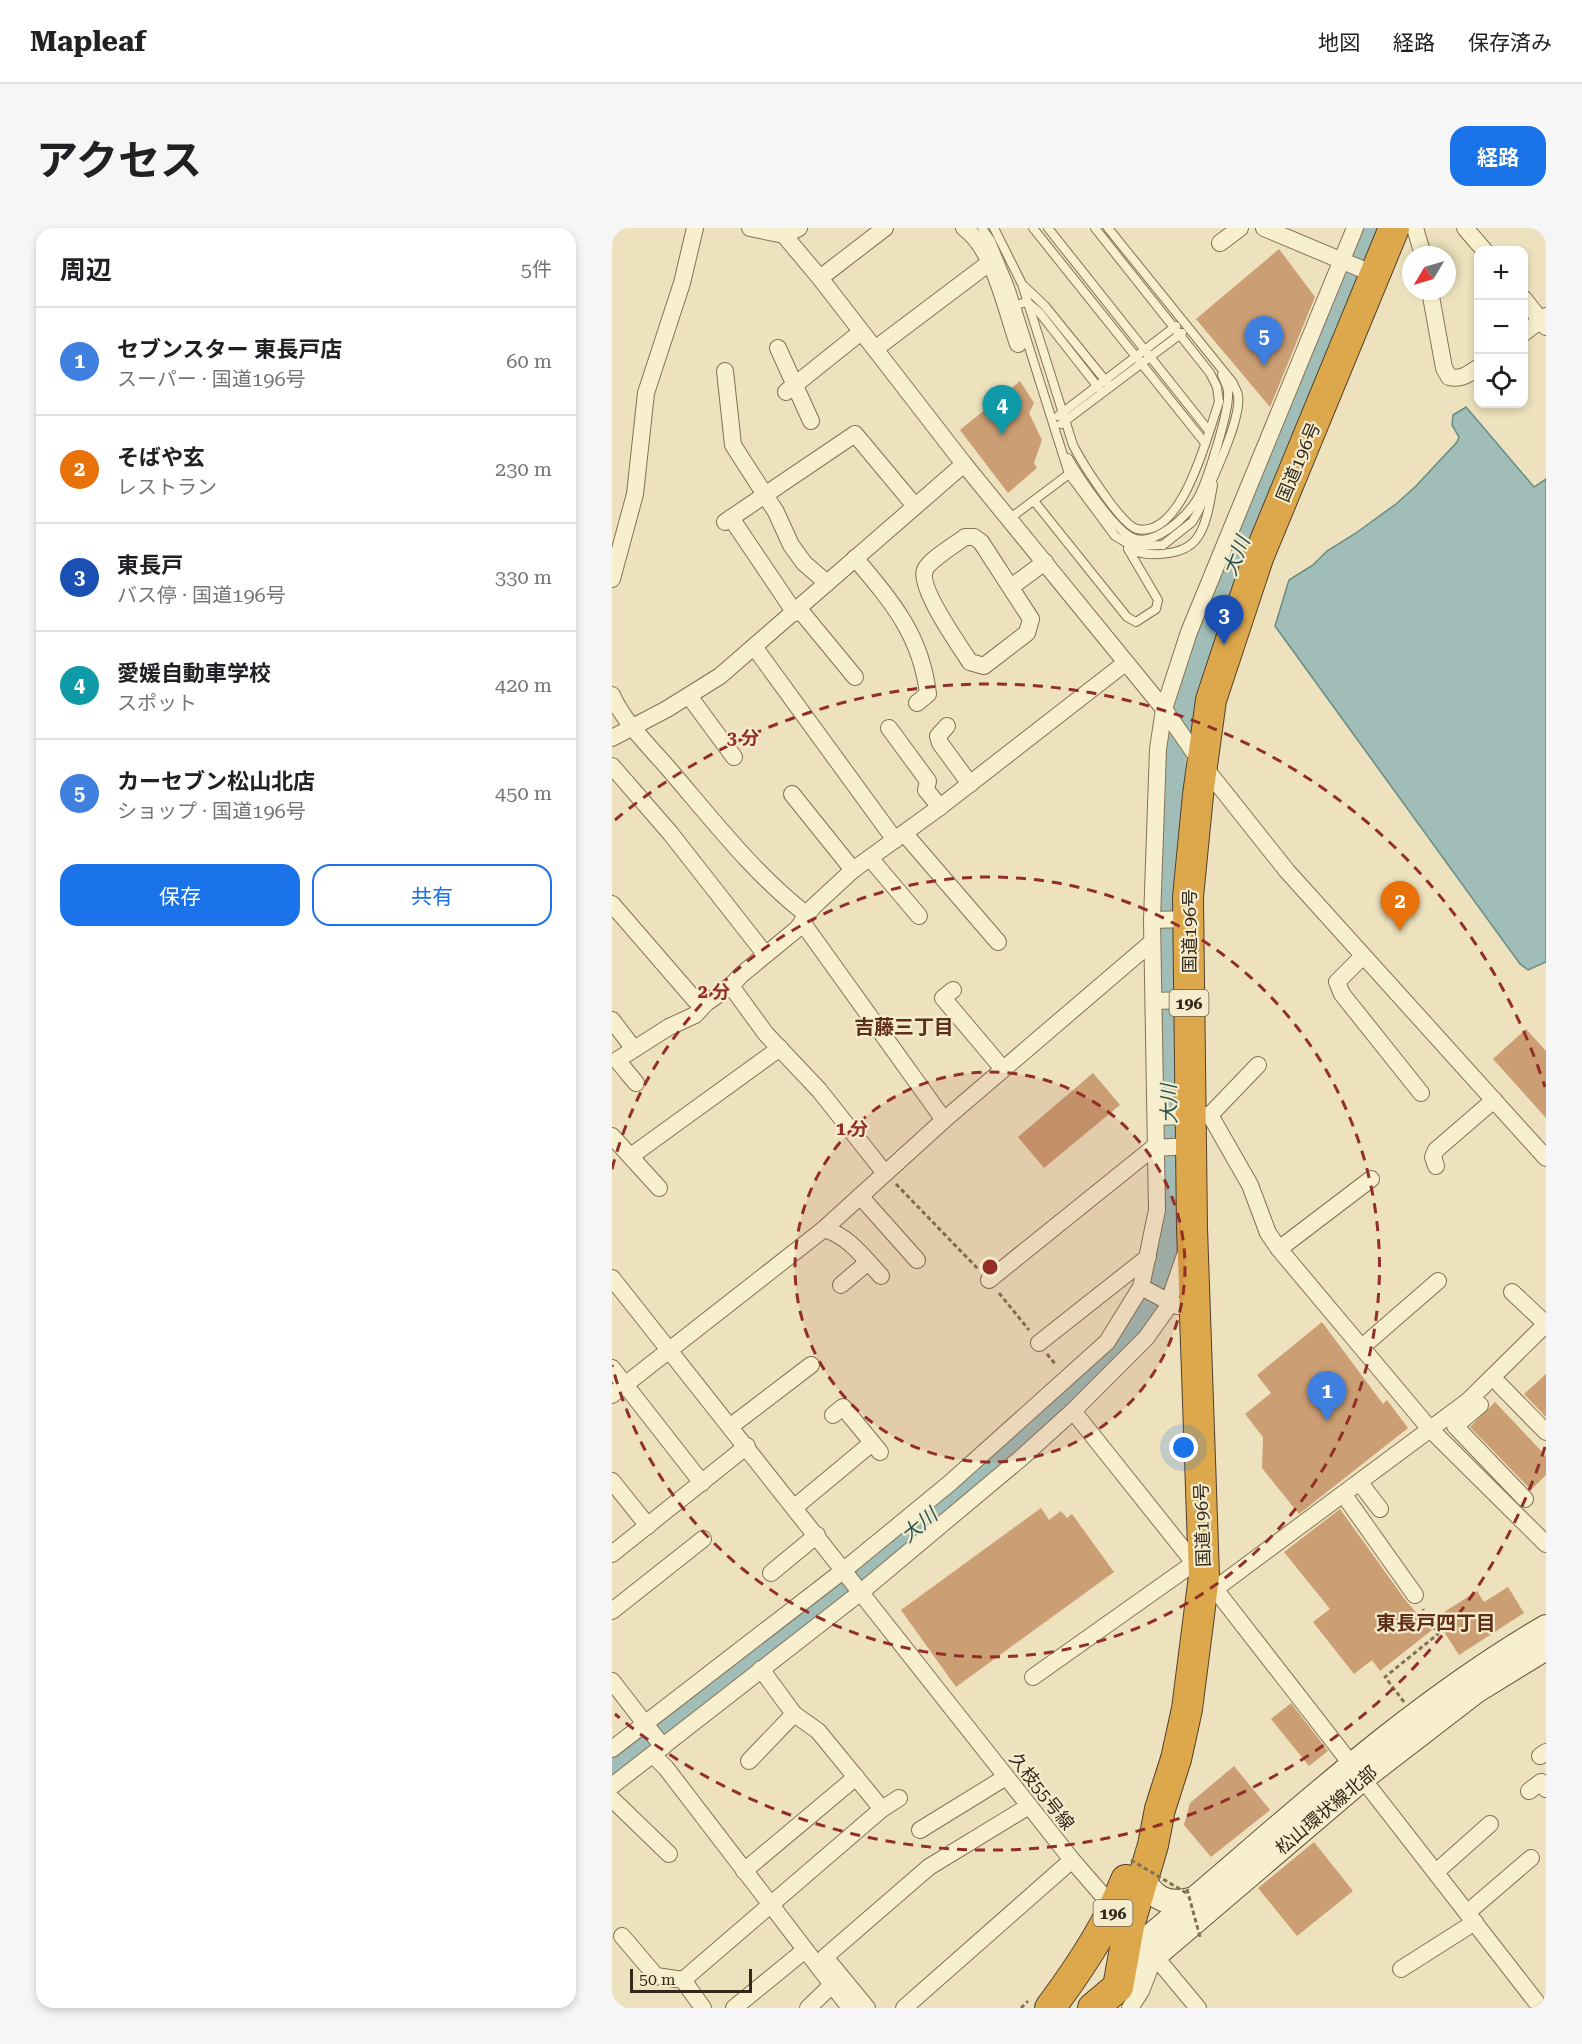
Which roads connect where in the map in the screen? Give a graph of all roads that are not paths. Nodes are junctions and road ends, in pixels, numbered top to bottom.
1 (695, 228) edge
2 (750, 228) edge
3 (800, 228) edge
4 (885, 228) edge
5 (964, 228) edge
6 (982, 228) edge
7 (994, 228) edge
8 (1033, 228) edge
9 (1048, 228) edge
10 (1095, 228) edge
11 (1108, 228) edge
12 (1240, 228) edge
13 (1264, 228) edge
14 (1356, 228) edge
15 (1394, 228) edge
16 (1415, 228) edge
17 (1466, 228) edge
18 (781, 232) edge
19 (1220, 243) dead end
20 (1420, 246) edge
21 (1481, 246) edge
22 (1345, 262) junction
23 (989, 263) junction
24 (1370, 272) junction
25 (820, 278) junction
26 (1022, 284) junction
27 (1010, 287) junction
28 (1432, 300) edge
29 (1525, 300) edge
30 (1027, 302) junction
31 (1016, 304) junction
32 (1544, 321) edge
33 (1184, 325) junction
34 (1528, 331) edge
35 (861, 332) junction
36 (1176, 332) junction
37 (1018, 344) dead end
38 (778, 348) dead end
39 (875, 349) junction
40 (1309, 351) junction
41 (1148, 354) junction
42 (1334, 360) junction
43 (1139, 361) junction
44 (1474, 370) edge
45 (1221, 372) junction
46 (721, 382) dead end
47 (791, 388) junction
48 (1104, 388) junction
49 (1064, 418) junction
50 (811, 421) dead end
51 (1053, 422) junction
52 (1209, 431) junction
53 (1205, 443) junction
54 (1061, 448) junction
55 (964, 464) junction
56 (1069, 474) junction
57 (1214, 475) junction
58 (765, 495) junction
59 (1034, 501) junction
60 (915, 506) junction
61 (1009, 519) junction
62 (1115, 536) junction
63 (1128, 549) junction
64 (614, 556) edge
65 (855, 558) junction
66 (1045, 562) junction
67 (612, 579) edge
68 (827, 583) junction
69 (1011, 587) junction
70 (797, 611) junction
71 (755, 648) junction
72 (1124, 664) junction
73 (855, 677) dead end
74 (612, 695) edge
75 (688, 696) junction
76 (917, 703) dead end
77 (1164, 709) junction
78 (947, 726) dead end
79 (634, 727) junction
80 (889, 728) dead end
81 (612, 738) edge
82 (734, 757) dead end
83 (1202, 764) junction
84 (612, 766) edge
85 (970, 784) junction
86 (792, 794) dead end
87 (940, 807) junction
88 (899, 837) junction
89 (870, 858) junction
90 (853, 870) junction
91 (612, 904) edge
92 (919, 916) dead end
93 (805, 918) junction
94 (1181, 919) junction
95 (1154, 920) junction
96 (998, 942) dead end
97 (1152, 942) junction
98 (765, 954) junction
99 (1363, 956) junction
100 (731, 986) junction
101 (953, 990) dead end
102 (1182, 1000) junction
103 (1156, 1001) junction
104 (706, 1004) junction
105 (613, 1013) edge
106 (780, 1048) junction
107 (634, 1049) junction
108 (1258, 1065) dead end
109 (1003, 1069) junction
110 (636, 1083) dead end
111 (1421, 1094) dead end
112 (1494, 1100) junction
113 (1193, 1116) junction
114 (1159, 1117) junction
115 (944, 1120) junction
116 (612, 1136) edge
117 (1185, 1146) junction
118 (1160, 1147) junction
119 (631, 1156) junction
120 (1546, 1158) edge
121 (1436, 1166) dead end
122 (884, 1172) junction
123 (1371, 1179) dead end
124 (659, 1188) dead end
125 (860, 1196) junction
126 (824, 1229) junction
127 (1279, 1249) junction
128 (1149, 1257) junction
129 (917, 1260) dead end
130 (868, 1262) junction
131 (881, 1276) dead end
132 (612, 1278) edge
133 (989, 1280) dead end
134 (1438, 1281) dead end
135 (842, 1285) dead end
136 (1141, 1287) junction
137 (1512, 1292) dead end
138 (1174, 1306) junction
139 (1546, 1334) edge
140 (1039, 1343) dead end
141 (1362, 1347) junction
142 (669, 1349) junction
143 (811, 1365) dead end
144 (612, 1368) edge
145 (1500, 1385) junction
146 (619, 1390) edge
147 (1073, 1412) junction
148 (833, 1414) dead end
149 (731, 1426) junction
150 (1430, 1429) junction
151 (1546, 1432) edge
152 (747, 1446) junction
153 (612, 1481) edge
154 (702, 1482) junction
155 (1360, 1483) junction
156 (1344, 1495) junction
157 (1525, 1499) dead end
158 (795, 1507) junction
159 (1380, 1509) dead end
160 (648, 1526) junction
161 (817, 1535) junction
162 (703, 1539) dead end
163 (1546, 1545) edge
164 (612, 1554) edge
165 (844, 1570) junction
166 (771, 1573) dead end
167 (1205, 1576) junction
168 (861, 1592) junction
169 (1415, 1595) road end
170 (612, 1611) edge
171 (1546, 1627) edge
172 (1546, 1648) edge
173 (761, 1669) junction
174 (1034, 1677) dead end
175 (612, 1681) edge
176 (794, 1714) junction
177 (647, 1726) junction
178 (658, 1748) junction
179 (612, 1749) edge
180 (749, 1761) dead end
181 (1358, 1771) junction
182 (1006, 1777) junction
183 (856, 1778) junction
184 (612, 1786) edge
185 (612, 1798) edge
186 (899, 1798) dead end
187 (1029, 1806) junction
188 (882, 1809) junction
189 (1160, 1809) junction
190 (1490, 1824) dead end
191 (920, 1830) dead end
192 (669, 1854) dead end
193 (1531, 1858) dead end
194 (1072, 1860) junction
195 (1137, 1869) junction
196 (744, 1871) junction
197 (1436, 1872) junction
198 (1190, 1894) junction
199 (770, 1904) junction
200 (1472, 1917) junction
201 (622, 1936) dead end
202 (1133, 1938) junction
203 (805, 1950) junction
204 (1401, 1969) dead end
205 (683, 1980) junction
206 (832, 1985) junction
207 (1124, 1998) edge
208 (704, 2008) edge
209 (734, 2008) edge
210 (808, 2008) edge
211 (850, 2008) edge
212 (867, 2008) edge
213 (904, 2008) edge
214 (1050, 2008) edge
215 (1056, 2008) edge
216 (1093, 2008) edge
217 (1198, 2008) edge
218 (1541, 2008) edge

1 - 64 street
2 - 18 street
3 - 18 street
4 - 25 street
5 - 23 street
6 - 27 lane
7 - 26 lane
8 - 43 lane
9 - 41 lane
10 - 36 lane
11 - 33 lane
12 - 19 street
13 - 22 street
14 - 22 street
15 - 24 highway, 国道196号 / 196
16 - 20 street
17 - 21 street
18 - 25 street
22 - 24 street
22 - 40 street
23 - 37 street
23 - 39 street
24 - 42 highway, 国道196号 / 196
25 - 35 street
26 - 27 lane
26 - 30 lane
26 - 48 lane
27 - 31 lane
28 - 44 street
29 - 32 street
30 - 31 lane
30 - 48 lane
30 - 49 lane
31 - 51 lane
32 - 34 street
33 - 36 lane
33 - 45 lane
35 - 39 street
35 - 47 street
36 - 41 lane
36 - 52 lane
38 - 47 street
39 - 55 street
40 - 42 street
40 - 77 street
41 - 43 lane
41 - 52 lane
42 - 83 highway, 国道196号 / 196
43 - 48 lane
43 - 53 lane
45 - 54 lane
45 - 57 lane
46 - 58 street
47 - 50 street
48 - 49 lane
49 - 51 lane
49 - 53 lane
51 - 54 lane
52 - 53 lane
54 - 56 lane
55 - 60 street
55 - 61 street
56 - 59 lane
56 - 62 lane
57 - 62 lane
57 - 63 lane
58 - 60 street
58 - 68 street
58 - 70 street
59 - 61 lane
59 - 63 lane
60 - 65 street
61 - 66 street
62 - 63 lane
64 - 67 street
65 - 68 street
65 - 76 street
66 - 69 street
66 - 72 street
68 - 70 street
69 - 69 street
70 - 71 street
70 - 73 street
71 - 75 street
71 - 88 street
72 - 77 street
72 - 85 street
74 - 79 street
75 - 79 street
75 - 82 street
77 - 83 street
77 - 95 street
78 - 85 street
79 - 81 street
79 - 93 street
80 - 87 street
83 - 94 highway, 国道196号 / 196
83 - 99 street
84 - 98 street
85 - 87 street
86 - 90 street
87 - 88 street
88 - 89 street
88 - 96 street
89 - 90 street
89 - 92 street
90 - 93 street
91 - 104 street
93 - 98 street
93 - 115 street
94 - 95 street
94 - 102 highway, 国道196号 / 196
95 - 97 street
97 - 103 street
97 - 109 street
98 - 100 street
99 - 111 street
99 - 112 street
100 - 104 street
100 - 106 street
101 - 109 street
102 - 103 street
102 - 113 highway, 国道196号 / 196
103 - 114 street
104 - 107 street
105 - 107 street
106 - 119 street
106 - 122 street
107 - 110 street
108 - 113 street
109 - 115 street
112 - 120 street
112 - 121 street
113 - 114 street
113 - 117 highway, 国道196号 / 196
113 - 127 street
114 - 118 street
115 - 122 street
116 - 119 street
117 - 118 street
117 - 138 highway, 国道196号 / 196
118 - 128 street
118 - 133 street
119 - 124 street
122 - 125 street
123 - 127 street
125 - 126 street
125 - 129 street
126 - 130 street
126 - 142 street
127 - 141 street
128 - 136 street
128 - 140 street
130 - 131 street
130 - 135 street
132 - 142 street, 久枝55号線
134 - 141 street
136 - 138 street
136 - 165 street
137 - 139 street
138 - 147 street
138 - 167 highway, 国道196号 / 196
139 - 145 street
139 - 150 street
141 - 150 street
142 - 146 street
142 - 149 street, 久枝55号線
143 - 149 street
144 - 146 street
145 - 151 street
145 - 157 street
146 - 154 street
147 - 167 street
147 - 168 street
148 - 158 street
149 - 152 street, 久枝55号線
150 - 155 street
150 - 163 street
152 - 154 street
152 - 158 street, 久枝55号線
153 - 160 street
154 - 160 street
155 - 156 street
155 - 159 street
156 - 167 street
156 - 169 street
158 - 161 street, 久枝55号線
160 - 164 street
161 - 165 street, 久枝55号線
161 - 166 street
162 - 170 street
165 - 168 street, 久枝55号線
165 - 177 street
167 - 174 street
167 - 181 street
167 - 189 highway, 国道196号 / 196
168 - 173 street
168 - 182 street, 久枝55号線
171 - 181 street, 松山環状線北部
172 - 181 street, 松山環状線北部
173 - 176 street
173 - 178 street
175 - 177 street
176 - 180 street
176 - 183 street
177 - 178 street
177 - 179 street
178 - 184 street
178 - 196 street
181 - 197 street
181 - 198 street, 松山環状線北部
181 - 202 street, 松山環状線北部
182 - 187 street, 久枝55号線
182 - 191 street
183 - 188 street
183 - 196 street
185 - 192 street
186 - 188 street
187 - 194 street, 久枝55号線
187 - 212 street
188 - 199 street
189 - 195 highway, 国道196号 / 196
189 - 202 highway, 国道196号 / 196
190 - 197 street
193 - 200 street
194 - 202 street, 久枝55号線
194 - 213 street
195 - 198 street
195 - 202 highway, 国道196号 / 196
196 - 199 street
197 - 200 street
198 - 202 street, 松山環状線北部
199 - 203 street
199 - 205 street
200 - 204 street
200 - 218 street
201 - 205 street
202 - 207 highway, 国道196号 / 196
202 - 214 highway, 国道196号 / 196
202 - 215 highway
202 - 217 street, 久枝55号線
203 - 206 street
203 - 209 street
205 - 208 street
206 - 210 street
206 - 211 street
207 - 216 highway, 196

